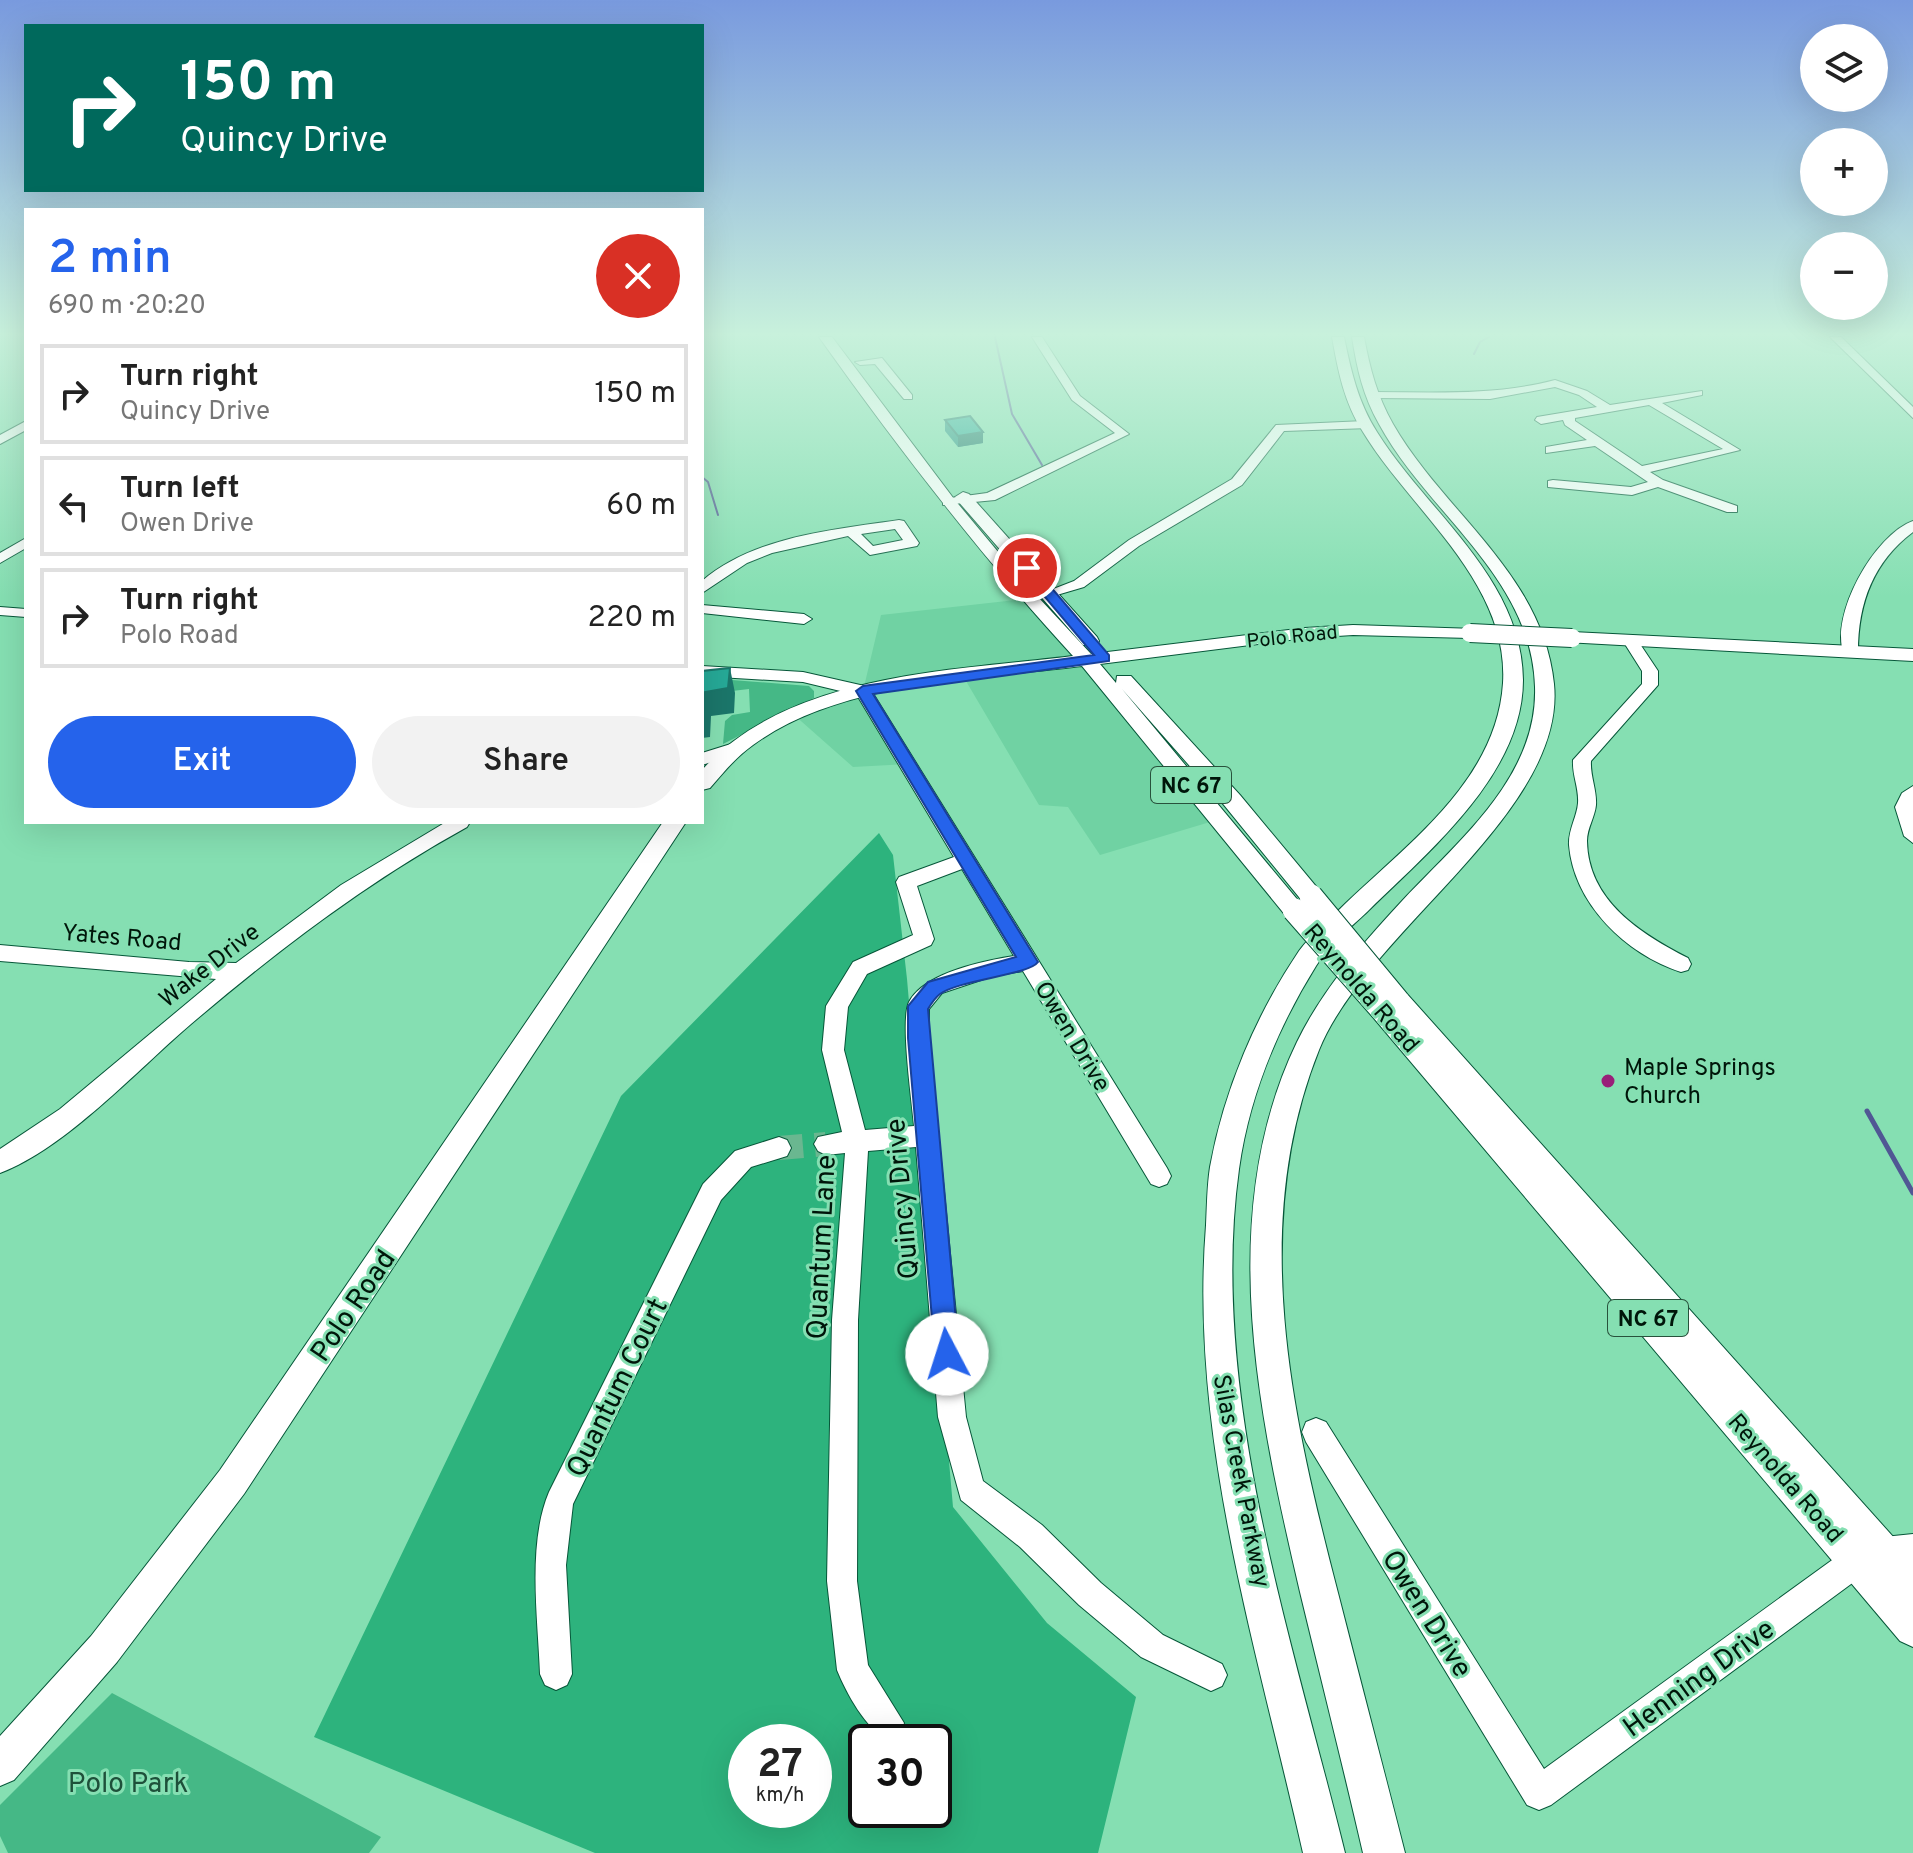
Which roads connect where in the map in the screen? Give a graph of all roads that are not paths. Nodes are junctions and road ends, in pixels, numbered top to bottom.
1 (894, 423) edge
2 (901, 423) edge
3 (1107, 423) edge
4 (1302, 423) edge
5 (1371, 423) edge
6 (1375, 423) edge
7 (1380, 423) edge
8 (1571, 423) edge
9 (1689, 423) edge
10 (24, 426) edge
11 (0, 440) edge
12 (1597, 442) junction
13 (1550, 450) dead end
14 (1641, 470) junction
15 (1658, 483) junction
16 (1553, 484) dead end
17 (1442, 498) junction
18 (957, 502) junction
19 (1732, 509) dead end
20 (1913, 525) edge
21 (851, 531) dead end
22 (24, 543) edge
23 (0, 559) edge
24 (704, 587) edge
25 (1050, 593) junction
26 (704, 609) edge
27 (0, 611) edge
28 (24, 613) edge
29 (804, 619) dead end
30 (1631, 641) junction
31 (1850, 652) junction
32 (1913, 655) edge
33 (1096, 659) junction
34 (704, 671) edge
35 (863, 691) junction
36 (734, 749) junction
37 (704, 758) edge
38 (704, 781) edge
39 (1913, 792) edge
40 (458, 824) edge
41 (674, 824) edge
42 (1913, 836) edge
43 (966, 860) junction
44 (0, 953) edge
45 (1028, 962) junction
46 (1681, 964) dead end
47 (239, 971) junction
48 (928, 1135) junction
49 (856, 1141) junction
50 (826, 1144) tunnel mouth
51 (779, 1148) tunnel mouth
52 (0, 1162) edge
53 (1159, 1176) dead end
54 (1316, 1432) dead end
55 (1885, 1554) edge
56 (1913, 1586) edge
57 (1913, 1628) edge
58 (556, 1674) dead end
59 (1211, 1675) dead end
60 (888, 1723) dead end
61 (0, 1766) edge
62 (1539, 1793) joint
63 (1324, 1853) edge
64 (1384, 1853) edge

1 - 18 main road, Reynolda Road / NC 67
2 - 18 main road, Reynolda Road / NC 67
3 - 18 street
4 - 25 street
5 - 63 main road, Silas Creek Parkway
6 - 17 main road
7 - 17 main road, Silas Creek Parkway
8 - 12 street
9 - 14 street
10 - 11 street
12 - 13 street
12 - 14 street
14 - 15 street
15 - 16 street
15 - 19 street
17 - 64 main road, Silas Creek Parkway
18 - 25 main road, Reynolda Road / NC 67
18 - 33 main road, Reynolda Road / NC 67
20 - 31 street
21 - 24 street
22 - 23 street
25 - 33 main road, Reynolda Road / NC 67
26 - 29 street
27 - 28 street
30 - 31 main road, Polo Road
30 - 33 main road, Polo Road, bridge
30 - 46 street
31 - 32 main road, Polo Road
33 - 35 main road, Polo Road
33 - 55 main road, Reynolda Road / NC 67, bridge
34 - 35 street
35 - 36 main road, Polo Road
35 - 43 street, Owen Drive
36 - 37 street
36 - 38 main road, Polo Road
39 - 42 street
40 - 47 street, Wake Drive
41 - 61 main road, Polo Road
43 - 45 street, Owen Drive
43 - 49 street, Quantum Lane
44 - 47 street, Yates Road
45 - 48 street, Quincy Drive
45 - 53 street, Owen Drive
47 - 52 street, Wake Drive
48 - 49 street
48 - 59 street, Quincy Drive
49 - 50 street
49 - 60 street, Quantum Lane
51 - 58 street, Quantum Court
54 - 62 street, Owen Drive
55 - 56 main road, Reynolda Road / NC 67
55 - 57 main road, Reynolda Road / NC 67
55 - 62 street, Henning Drive

